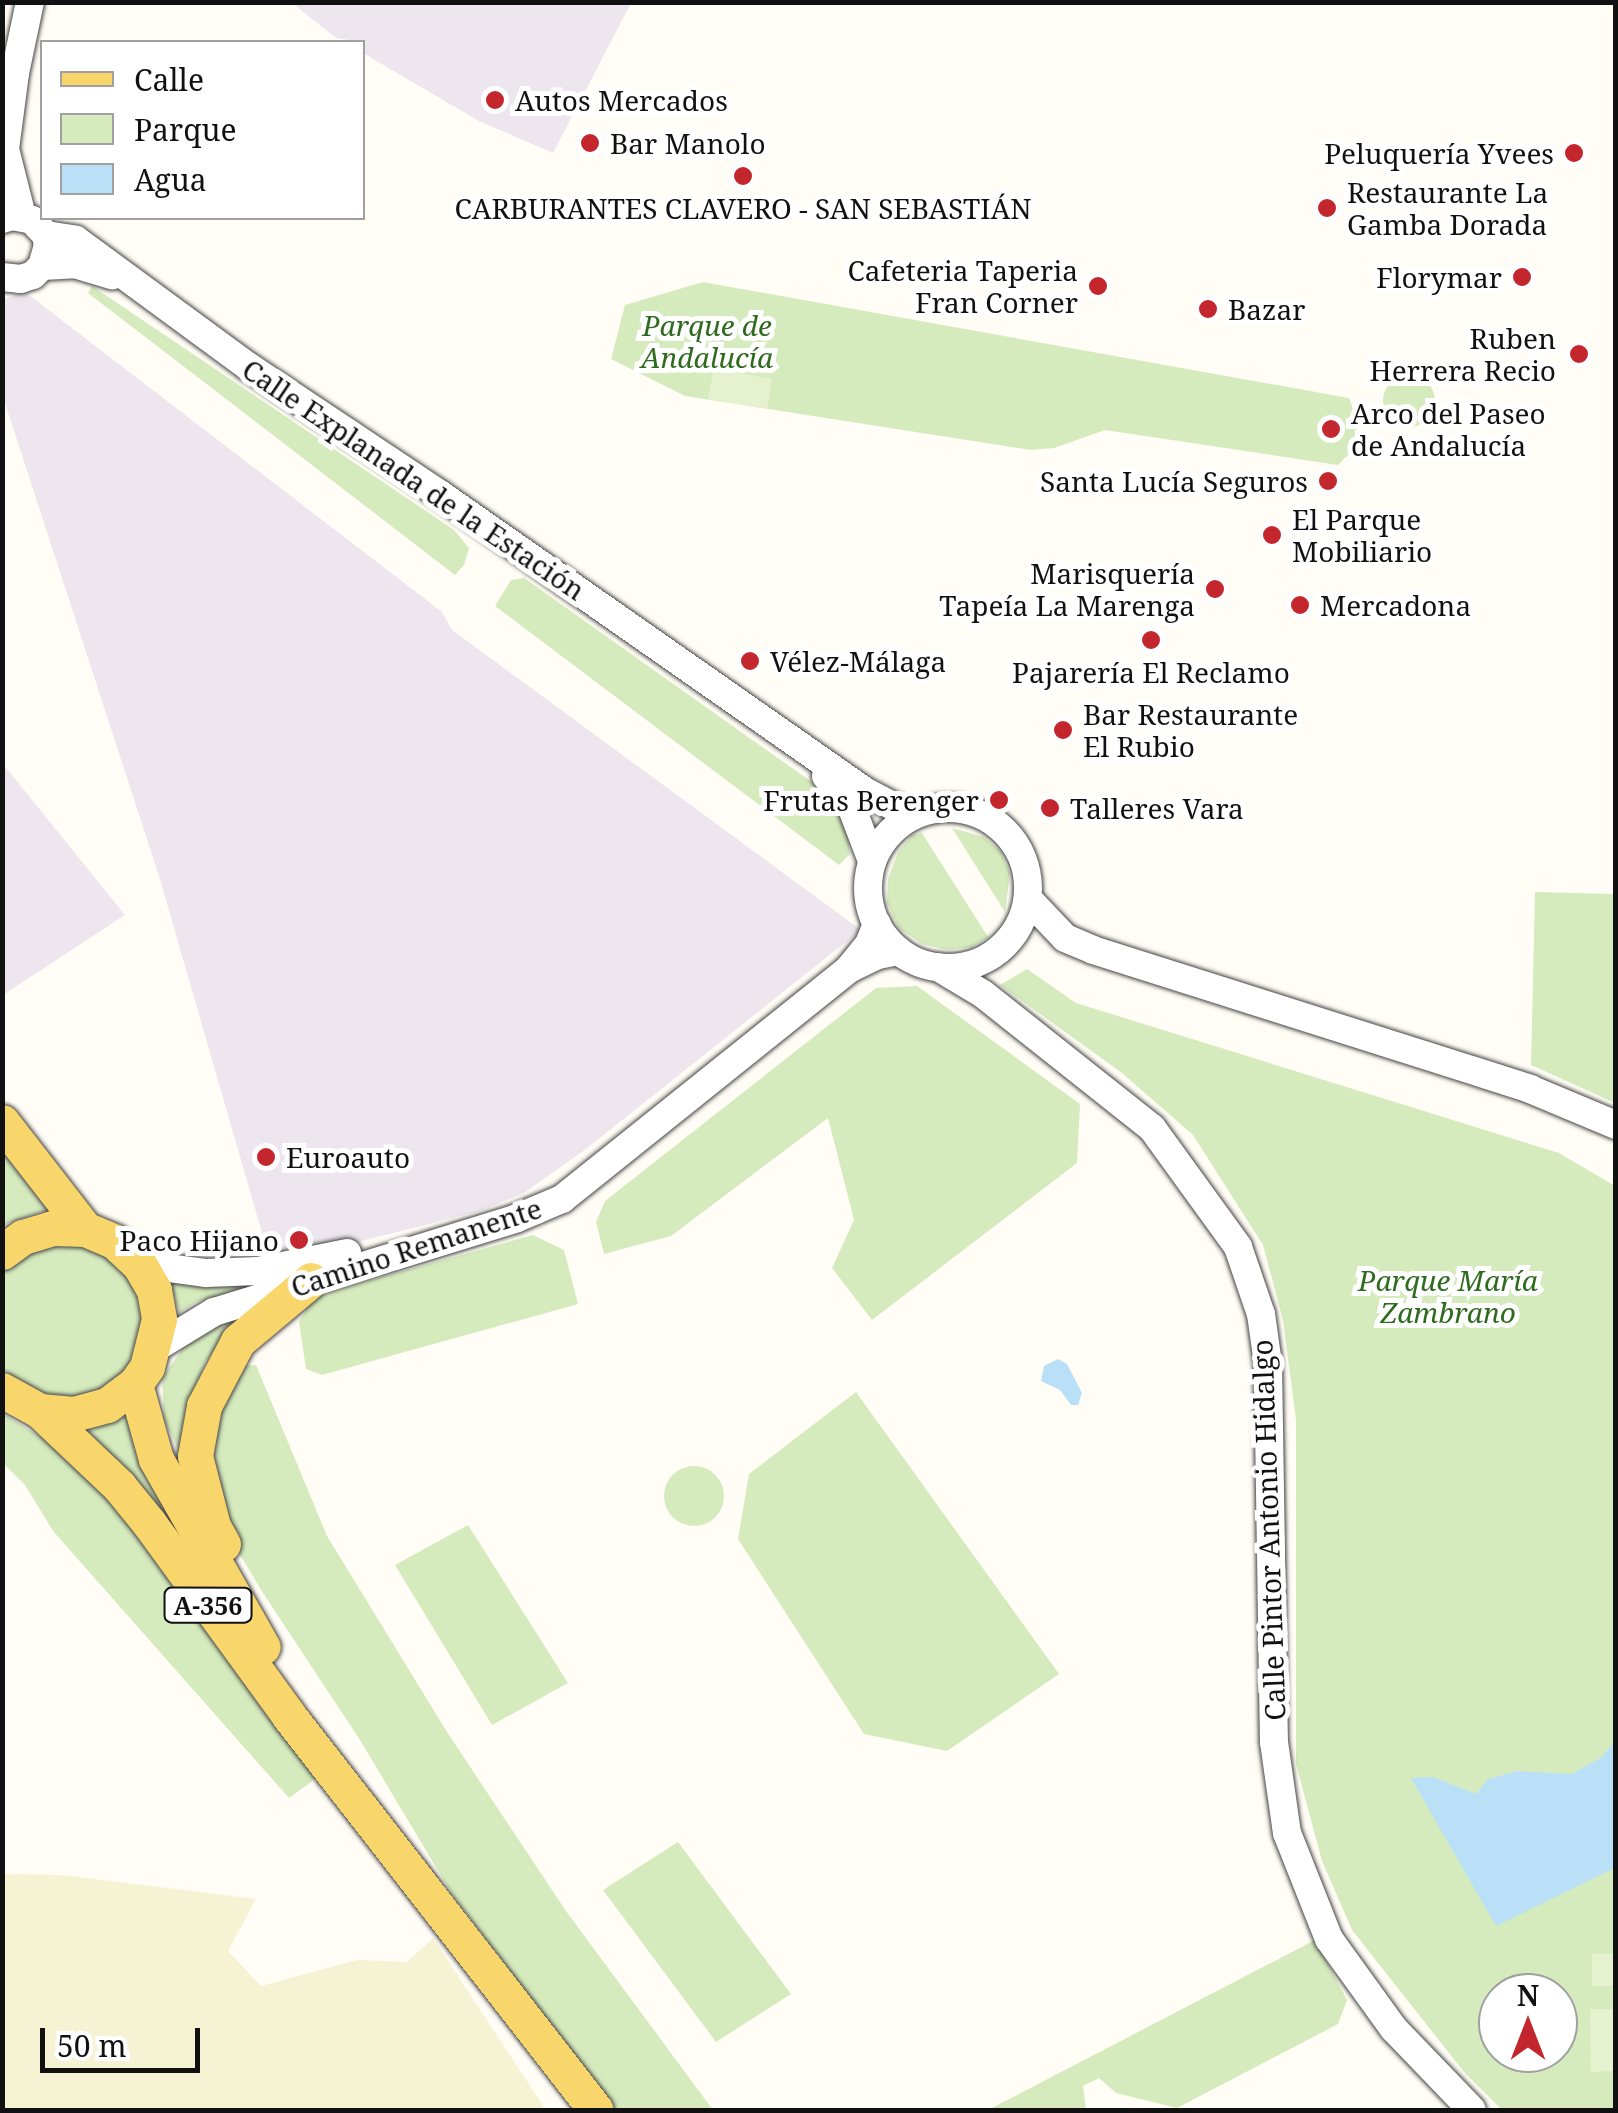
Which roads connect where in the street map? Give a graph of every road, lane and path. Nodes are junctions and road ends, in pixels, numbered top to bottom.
1 (32, 5) edge
2 (4, 160) edge
3 (12, 218) edge
4 (46, 235) junction
5 (42, 266) junction
6 (2, 276) edge
7 (136, 286) junction
8 (800, 744) junction
9 (912, 816) junction
10 (872, 862) junction
11 (1030, 900) junction
12 (877, 924) junction
13 (899, 951) junction
14 (938, 967) junction
15 (849, 969) junction
16 (2, 1122) edge
17 (1616, 1125) edge
18 (496, 1224) junction
19 (85, 1229) junction
20 (2, 1252) edge
21 (140, 1264) junction
22 (311, 1280) junction
23 (155, 1348) junction
24 (135, 1384) junction
25 (2, 1390) edge
26 (40, 1411) junction
27 (282, 1676) junction
28 (364, 1809) junction
29 (596, 2110) edge
30 (1472, 2110) edge

1 - 2 street
2 - 3 street
3 - 4 street, Calle Explanada de la Estación
4 - 5 street
4 - 7 street, Calle Explanada de la Estación
5 - 6 street, Calle Explanada de la Estación
5 - 7 street, Calle Explanada de la Estación
7 - 8 street, Calle Explanada de la Estación
8 - 9 street
8 - 10 street
9 - 10 street
9 - 11 street
10 - 12 street
11 - 14 street
11 - 17 street
12 - 13 street
12 - 15 street, Camino Remanente
13 - 14 street
13 - 15 street, Camino Remanente
14 - 30 street, Calle Pintor Antonio Hidalgo
15 - 18 street, Camino Remanente
16 - 19 main road
18 - 21 street
18 - 22 street, Camino Remanente
19 - 20 main road
19 - 21 main road
21 - 23 main road
22 - 23 street, Camino Remanente
22 - 27 main road
23 - 24 main road
24 - 26 main road
24 - 27 main road, A-356
25 - 26 main road, A-356
26 - 28 main road, A-356
27 - 28 main road, A-356
28 - 29 main road, A-356

